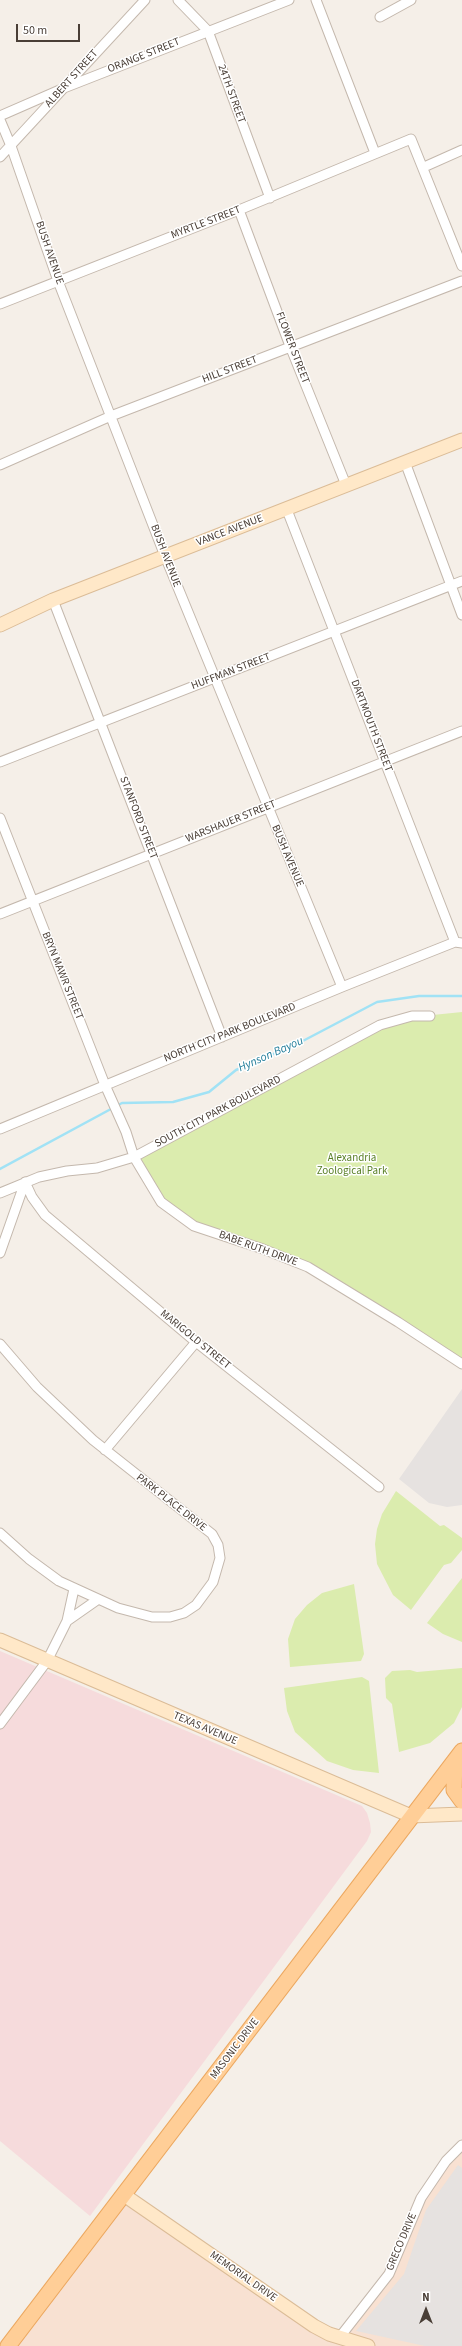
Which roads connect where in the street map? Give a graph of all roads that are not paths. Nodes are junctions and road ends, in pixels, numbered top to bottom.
1 (145, 0) edge
2 (178, 0) edge
3 (289, 0) edge
4 (316, 0) edge
5 (411, 0) edge
6 (380, 17) dead end
7 (208, 31) junction
8 (64, 88) junction
9 (0, 116) edge
10 (0, 120) edge
11 (11, 146) junction
12 (462, 150) edge
13 (375, 153) junction
14 (0, 158) edge
15 (424, 167) junction
16 (270, 198) junction
17 (239, 210) junction
18 (462, 266) edge
19 (58, 281) junction
20 (462, 281) edge
21 (0, 304) edge
22 (290, 346) junction
23 (111, 416) junction
24 (462, 440) edge
25 (405, 462) junction
26 (0, 465) edge
27 (346, 485) junction
28 (287, 510) junction
29 (165, 556) junction
30 (462, 581) edge
31 (450, 586) junction
32 (53, 600) junction
33 (462, 615) edge
34 (0, 625) edge
35 (334, 632) junction
36 (214, 678) junction
37 (100, 723) junction
38 (462, 731) edge
39 (385, 761) junction
40 (0, 762) edge
41 (267, 808) junction
42 (0, 818) edge
43 (151, 854) junction
44 (32, 901) junction
45 (0, 914) edge
46 (459, 943) edge
47 (342, 987) junction
48 (430, 1016) dead end
49 (222, 1036) junction
50 (105, 1085) junction
51 (0, 1129) edge
52 (126, 1132) joint
53 (134, 1157) junction
54 (25, 1182) junction
55 (0, 1192) edge
56 (0, 1253) edge
57 (196, 1342) junction
58 (0, 1344) edge
59 (462, 1364) edge
60 (105, 1450) junction
61 (379, 1486) dead end
62 (0, 1533) edge
63 (74, 1589) junction
64 (98, 1600) junction
65 (67, 1621) junction
66 (0, 1640) edge
67 (47, 1661) junction
68 (0, 1724) edge
69 (458, 1756) edge
70 (462, 1801) edge
71 (462, 1814) edge
72 (411, 1816) junction
73 (462, 2145) edge
74 (124, 2195) junction
75 (339, 2338) junction
76 (8, 2346) edge
77 (368, 2346) edge

1 - 8 street, ALBERT STREET
2 - 7 street, 24TH STREET
3 - 7 street, ORANGE STREET
4 - 13 street
5 - 6 street
7 - 8 street, ORANGE STREET
7 - 16 street, 24TH STREET
8 - 9 street, ORANGE STREET
8 - 11 street, ALBERT STREET
10 - 11 street, BUSH AVENUE
11 - 14 street, ALBERT STREET
11 - 19 street, BUSH AVENUE
12 - 15 street
13 - 15 street, MYRTLE STREET
13 - 16 street, MYRTLE STREET
15 - 18 street
16 - 17 street, MYRTLE STREET
17 - 19 street, MYRTLE STREET
17 - 22 street, FLOWER STREET
19 - 21 street, MYRTLE STREET
19 - 23 street, BUSH AVENUE
20 - 22 street, HILL STREET
22 - 23 street, HILL STREET
22 - 27 street, FLOWER STREET
23 - 26 street, HILL STREET
23 - 29 street, BUSH AVENUE
24 - 25 street, VANCE AVENUE
25 - 27 street, VANCE AVENUE
25 - 31 street
27 - 28 street, VANCE AVENUE
28 - 29 street, VANCE AVENUE
28 - 35 street, DARTMOUTH STREET
29 - 32 street, VANCE AVENUE
29 - 36 street, BUSH AVENUE
30 - 31 street, HUFFMAN STREET
31 - 33 street
31 - 35 street, HUFFMAN STREET
32 - 34 street, VANCE AVENUE
32 - 37 street, STANFORD STREET
35 - 36 street, HUFFMAN STREET
35 - 39 street, DARTMOUTH STREET
36 - 37 street, HUFFMAN STREET
36 - 41 street, BUSH AVENUE
37 - 40 street, HUFFMAN STREET
37 - 43 street, STANFORD STREET
38 - 39 street, WARSHAUER STREET
39 - 41 street, WARSHAUER STREET
39 - 46 street, DARTMOUTH STREET
41 - 43 street, WARSHAUER STREET
41 - 47 street, BUSH AVENUE
42 - 44 street, BRYN MAWR STREET
43 - 44 street, WARSHAUER STREET
43 - 49 street, STANFORD STREET
44 - 45 street, WARSHAUER STREET
44 - 50 street, BRYN MAWR STREET
46 - 47 street, NORTH CITY PARK BOULEVARD
47 - 49 street, NORTH CITY PARK BOULEVARD
48 - 53 street, SOUTH CITY PARK BOULEVARD
49 - 50 street, NORTH CITY PARK BOULEVARD
50 - 51 street, NORTH CITY PARK BOULEVARD
50 - 52 street, BRYN MAWR STREET
52 - 53 street, BABE RUTH DRIVE
53 - 54 street, SOUTH CITY PARK BOULEVARD
53 - 59 street, BABE RUTH DRIVE
54 - 55 street, SOUTH CITY PARK BOULEVARD
54 - 56 street
54 - 57 street, MARIGOLD STREET
57 - 60 street
57 - 61 street, MARIGOLD STREET
58 - 60 street, PARK PLACE DRIVE
60 - 64 street, PARK PLACE DRIVE
62 - 63 street, PARK PLACE DRIVE
63 - 64 street, PARK PLACE DRIVE
63 - 65 street
64 - 65 street
65 - 67 street
66 - 67 street, TEXAS AVENUE
67 - 68 street
67 - 72 street, TEXAS AVENUE
69 - 70 main road
69 - 72 main road, MASONIC DRIVE
71 - 72 street
72 - 74 main road, MASONIC DRIVE
73 - 75 street, GRECO DRIVE
74 - 75 street, MEMORIAL DRIVE
74 - 76 main road, MASONIC DRIVE
75 - 77 street, MEMORIAL DRIVE

